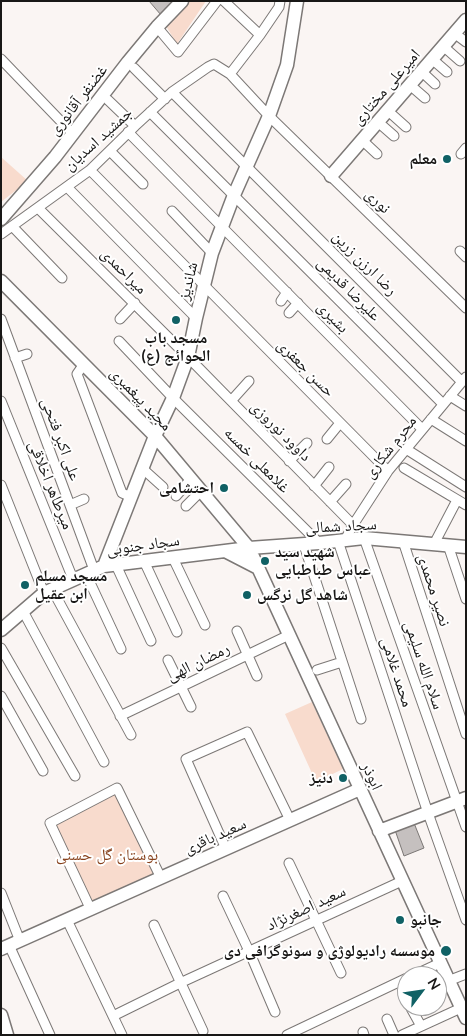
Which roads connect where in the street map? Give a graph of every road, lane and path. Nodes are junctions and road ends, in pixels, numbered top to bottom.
1 (182, 1) edge
2 (217, 1) edge
3 (224, 1) edge
4 (297, 1) edge
5 (280, 3) edge
6 (462, 26) edge
7 (157, 27) junction
8 (260, 35) junction
9 (466, 42) edge
10 (443, 46) junction
11 (1, 59) edge
12 (432, 59) junction
13 (460, 61) dead end
14 (214, 64) joint
15 (134, 68) dead end
16 (421, 71) junction
17 (447, 72) dead end
18 (230, 74) junction
19 (436, 84) dead end
20 (410, 85) junction
21 (172, 92) junction
22 (425, 98) dead end
23 (164, 99) junction
24 (108, 100) dead end
25 (388, 110) junction
26 (150, 112) junction
27 (269, 116) junction
28 (378, 122) junction
29 (135, 126) junction
30 (406, 127) dead end
31 (128, 132) junction
32 (73, 134) junction
33 (394, 136) dead end
34 (362, 140) junction
35 (110, 151) junction
36 (377, 154) dead end
37 (246, 166) junction
38 (90, 170) junction
39 (331, 176) junction
40 (143, 184) dead end
41 (67, 187) junction
42 (234, 195) junction
43 (38, 208) junction
44 (172, 211) dead end
45 (1, 219) edge
46 (12, 226) junction
47 (221, 226) junction
48 (1, 234) edge
49 (212, 253) junction
50 (62, 278) dead end
51 (1, 281) edge
52 (203, 285) junction
53 (287, 292) junction
54 (281, 301) dead end
55 (135, 303) junction
56 (298, 303) junction
57 (466, 308) edge
58 (289, 313) dead end
59 (196, 318) junction
60 (1, 319) edge
61 (120, 319) dead end
62 (119, 341) dead end
63 (27, 354) dead end
64 (188, 357) junction
65 (15, 358) junction
66 (84, 364) junction
67 (464, 380) edge
68 (249, 381) dead end
69 (450, 396) junction
70 (173, 398) junction
71 (1, 401) edge
72 (231, 401) junction
73 (443, 404) junction
74 (466, 406) edge
75 (431, 419) junction
76 (340, 423) junction
77 (422, 429) junction
78 (155, 436) junction
79 (327, 439) dead end
80 (466, 441) edge
81 (307, 443) dead end
82 (406, 450) junction
83 (289, 461) junction
84 (329, 467) dead end
85 (142, 468) junction
86 (404, 468) dead end
87 (388, 471) junction
88 (192, 479) junction
89 (346, 484) dead end
90 (1, 485) edge
91 (314, 486) junction
92 (162, 487) dead end
93 (466, 487) edge
94 (201, 491) junction
95 (176, 496) dead end
96 (132, 497) junction
97 (84, 499) dead end
98 (457, 500) junction
99 (330, 502) junction
100 (70, 505) junction
101 (186, 506) dead end
102 (466, 506) edge
103 (353, 525) junction
104 (364, 538) junction
105 (342, 541) junction
106 (402, 541) junction
107 (319, 543) junction
108 (304, 544) junction
109 (434, 544) junction
110 (448, 545) junction
111 (466, 547) edge
112 (249, 548) junction
113 (225, 551) junction
114 (173, 558) junction
115 (144, 561) junction
116 (258, 568) junction
117 (100, 569) junction
118 (72, 580) junction
119 (48, 591) junction
120 (466, 599) edge
121 (23, 610) junction
122 (205, 626) dead end
123 (1, 630) edge
124 (237, 631) dead end
125 (177, 632) dead end
126 (289, 635) junction
127 (151, 641) dead end
128 (1, 648) edge
129 (121, 650) dead end
130 (247, 655) junction
131 (168, 660) dead end
132 (342, 662) junction
133 (318, 670) dead end
134 (257, 676) dead end
135 (182, 687) junction
136 (1, 696) edge
137 (191, 707) dead end
138 (120, 716) junction
139 (362, 719) dead end
140 (466, 734) edge
141 (131, 735) dead end
142 (104, 762) dead end
143 (43, 771) dead end
144 (75, 776) dead end
145 (360, 789) junction
146 (461, 800) edge
147 (428, 812) junction
148 (290, 820) junction
149 (466, 827) edge
150 (380, 831) junction
151 (226, 849) junction
152 (289, 863) dead end
153 (161, 878) junction
154 (402, 880) junction
155 (1, 893) edge
156 (223, 896) dead end
157 (91, 910) junction
158 (67, 920) junction
159 (317, 920) junction
160 (466, 920) edge
161 (154, 924) dead end
162 (10, 945) edge
163 (249, 951) junction
164 (440, 963) junction
165 (434, 966) edge
166 (341, 973) dead end
167 (466, 974) edge
168 (448, 981) junction
169 (180, 983) junction
170 (397, 983) edge
171 (275, 1012) dead end
172 (463, 1013) edge
173 (1, 1015) edge
174 (113, 1016) junction
175 (415, 1016) edge
176 (387, 1019) dead end
177 (421, 1026) junction
178 (203, 1031) dead end
179 (7, 1035) edge
180 (50, 1035) edge
181 (122, 1035) edge
182 (287, 1035) edge
183 (394, 1035) edge
184 (402, 1035) edge

1 - 7 street, غضنفر آقانوری
2 - 7 street
3 - 8 street
4 - 27 street, شاندیز
5 - 8 street
6 - 9 street
6 - 10 street, امیرعلی مختاری
7 - 32 street, غضنفر آقانوری
8 - 18 street
10 - 12 street, امیرعلی مختاری
10 - 13 street
11 - 32 street
12 - 16 street, امیرعلی مختاری
12 - 17 street
14 - 18 street, نوری
14 - 21 street, جمشید اسدیان
15 - 23 street
16 - 19 street
16 - 20 street, امیرعلی مختاری
18 - 27 street, نوری
20 - 22 street
20 - 25 street, امیرعلی مختاری
21 - 23 street, جمشید اسدیان
21 - 37 street, رضا ارزن زرین
23 - 26 street, جمشید اسدیان
24 - 29 street
25 - 28 street, امیرعلی مختاری
25 - 30 street
26 - 29 street, جمشید اسدیان
26 - 42 street, علیرضا قدیمی
27 - 37 street, شاندیز
27 - 39 street, نوری
28 - 33 street
28 - 34 street, امیرعلی مختاری
29 - 31 street, جمشید اسدیان
31 - 35 street, جمشید اسدیان
31 - 47 street, بشیری
32 - 45 street, غضنفر آقانوری
34 - 36 street
34 - 39 street, امیرعلی مختاری
35 - 38 street, جمشید اسدیان
35 - 40 street
37 - 42 street, شاندیز
37 - 67 street, رضا ارزن زرین
38 - 41 street, جمشید اسدیان
38 - 52 street, حسن جعفری
39 - 57 street, نوری
41 - 43 street, جمشید اسدیان
41 - 59 street
42 - 47 street, شاندیز
42 - 73 street, علیرضا قدیمی
43 - 46 street, جمشید اسدیان
43 - 55 street, میراحمدی
44 - 49 street
46 - 48 street, جمشید اسدیان
46 - 50 street
47 - 49 street, شاندیز
47 - 53 street, بشیری
49 - 52 street, شاندیز
51 - 66 street, مجید پیغمبری
52 - 59 street, شاندیز
52 - 76 street, حسن جعفری
53 - 54 street
53 - 56 street, بشیری
55 - 61 street
55 - 64 street, میراحمدی
56 - 58 street
56 - 77 street, بشیری
59 - 64 street, شاندیز
60 - 65 street, علی اکبر فتحی
62 - 70 street, غلامعلی خمسه
63 - 65 street
64 - 70 street, شاندیز
64 - 72 street, داوود نوروزی
65 - 100 street, علی اکبر فتحی
66 - 78 street, مجید پیغمبری
66 - 96 street
67 - 69 street, محرم شکاری
68 - 72 street
69 - 73 street, محرم شکاری
69 - 74 street
70 - 78 street, شاندیز
70 - 107 street, غلامعلی خمسه
71 - 118 street, میرطاهر اخلاقی
72 - 83 street, داوود نوروزی
73 - 75 street, محرم شکاری
75 - 77 street, محرم شکاری
75 - 80 street
76 - 79 street
76 - 87 street, حسن جعفری
77 - 82 street, محرم شکاری
78 - 85 street, شاندیز
78 - 88 street, مجید پیغمبری
81 - 83 street
82 - 87 street, محرم شکاری
82 - 93 street
83 - 91 street, داوود نوروزی
84 - 91 street
85 - 92 street
85 - 96 street, شاندیز
86 - 98 street
87 - 103 street, محرم شکاری
88 - 94 street, مجید پیغمبری
88 - 95 street
89 - 99 street
90 - 119 street
91 - 99 street, داوود نوروزی
94 - 101 street
94 - 112 street, مجید پیغمبری
96 - 117 street, شاندیز
97 - 100 street
98 - 102 street
98 - 109 street
99 - 103 street, داوود نوروزی
100 - 117 street, علی اکبر فتحی
103 - 105 street, محرم شکاری
104 - 105 street, سجاد شمالی
104 - 106 street, سجاد شمالی
104 - 146 street, سلام الله سلیمی
105 - 107 street, سجاد شمالی
105 - 147 street, محمد غلامی
106 - 109 street, سجاد شمالی
106 - 140 street, نصیر محمدی
107 - 108 street, سجاد شمالی
108 - 112 street, سجاد شمالی
108 - 132 street
109 - 110 street, سجاد شمالی
110 - 111 street, سجاد شمالی
110 - 120 street
112 - 113 street, سجاد جنوبی
112 - 116 street, ابوذر
113 - 114 street, سجاد جنوبی
113 - 116 street
114 - 115 street, سجاد جنوبی
114 - 122 street
115 - 117 street, سجاد جنوبی
115 - 125 street
116 - 126 street, ابوذر
117 - 118 street, سجاد جنوبی
117 - 127 street
117 - 129 street
118 - 119 street, سجاد جنوبی
119 - 121 street, سجاد جنوبی
119 - 138 street
121 - 123 street, سجاد جنوبی
121 - 142 street
124 - 130 street
126 - 130 street, رمضان الهی
126 - 145 street, ابوذر
128 - 144 street
130 - 134 street
130 - 135 street, رمضان الهی
131 - 135 street
132 - 133 street
132 - 139 street
135 - 137 street
135 - 138 street, رمضان الهی
136 - 143 street
138 - 141 street
145 - 148 street, سعید باقری
145 - 150 street, ابوذر
146 - 147 street
146 - 149 street, سلام الله سلیمی
147 - 150 street
147 - 160 street, محمد غلامی
148 - 151 street, سعید باقری
148 - 151 street
150 - 154 street, ابوذر
151 - 153 street, سعید باقری
152 - 159 street
153 - 157 street, سعید باقری
153 - 157 street
154 - 159 street, سعید اصغرنژاد
154 - 164 street, ابوذر
155 - 162 street
156 - 163 street
157 - 158 street, سعید باقری
158 - 162 street, سعید باقری
158 - 174 street
159 - 163 street, سعید اصغرنژاد
159 - 166 street
161 - 169 street
162 - 180 street
163 - 169 street, سعید اصغرنژاد
163 - 171 street
164 - 165 street
164 - 168 street, ابوذر
167 - 168 street
168 - 172 street, ابوذر
169 - 174 street, سعید اصغرنژاد
169 - 178 street
170 - 182 street
172 - 177 street
173 - 179 street
174 - 181 street
175 - 177 street
176 - 183 street
177 - 184 street

